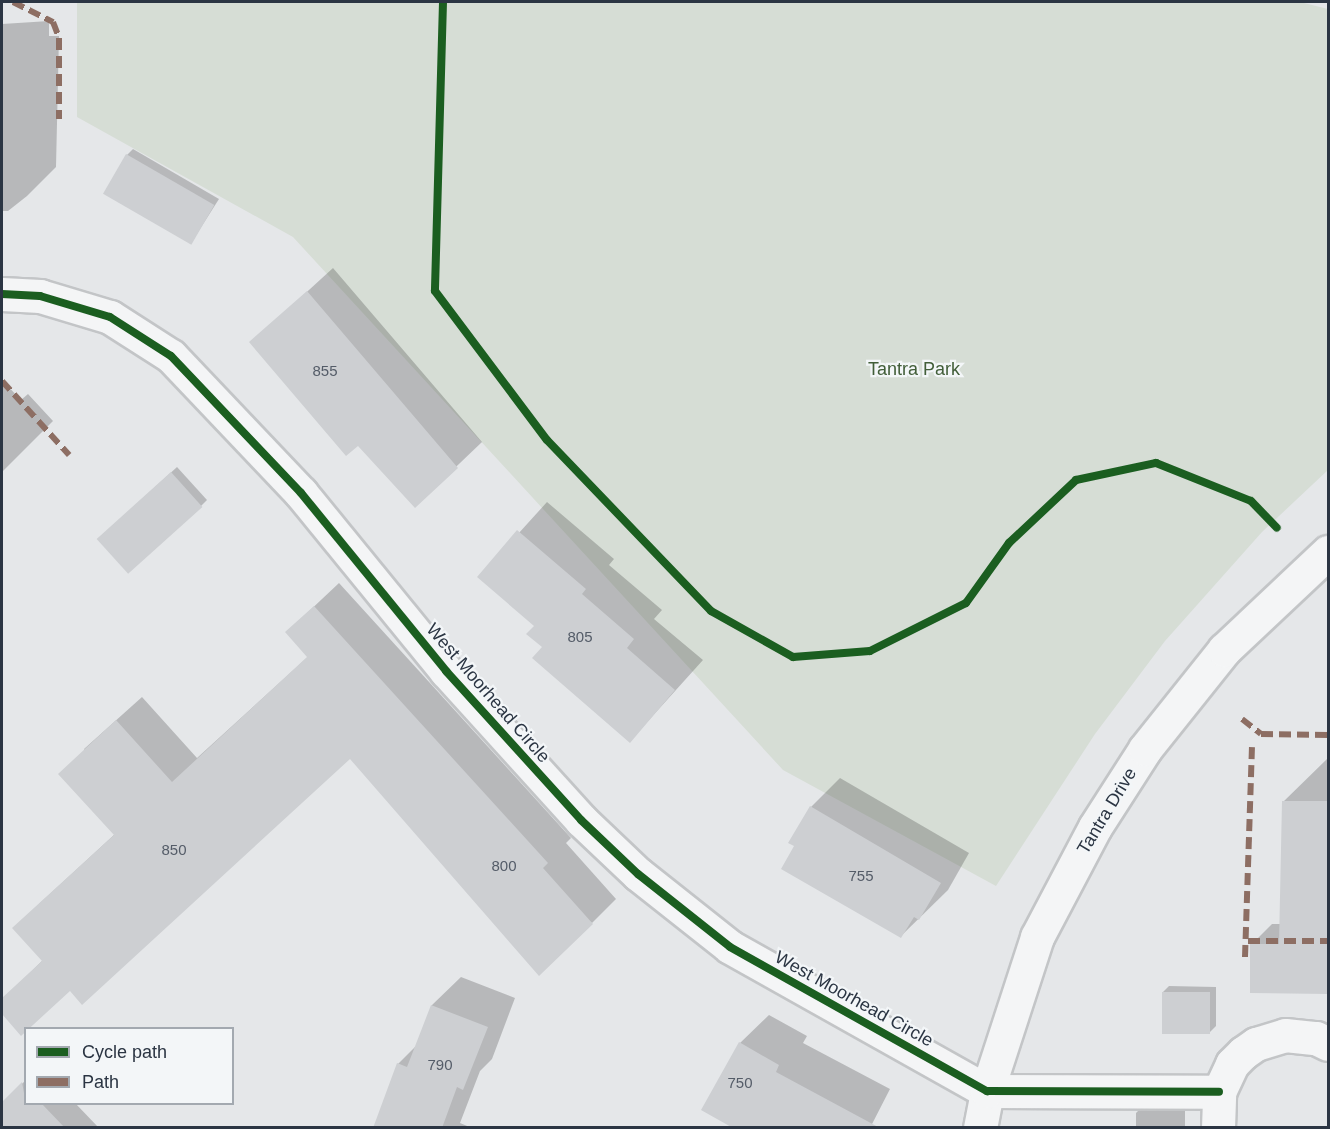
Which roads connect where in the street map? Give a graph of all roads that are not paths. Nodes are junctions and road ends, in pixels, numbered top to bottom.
1 (2, 294) edge
2 (1329, 552) edge
3 (1329, 1044) edge
4 (987, 1091) junction
5 (1219, 1092) junction
6 (980, 1128) edge
7 (1218, 1128) edge

1 - 4 street, West Moorhead Circle
2 - 4 street, Tantra Drive
3 - 5 street
4 - 5 street
4 - 6 street, Tantra Drive
5 - 7 street

